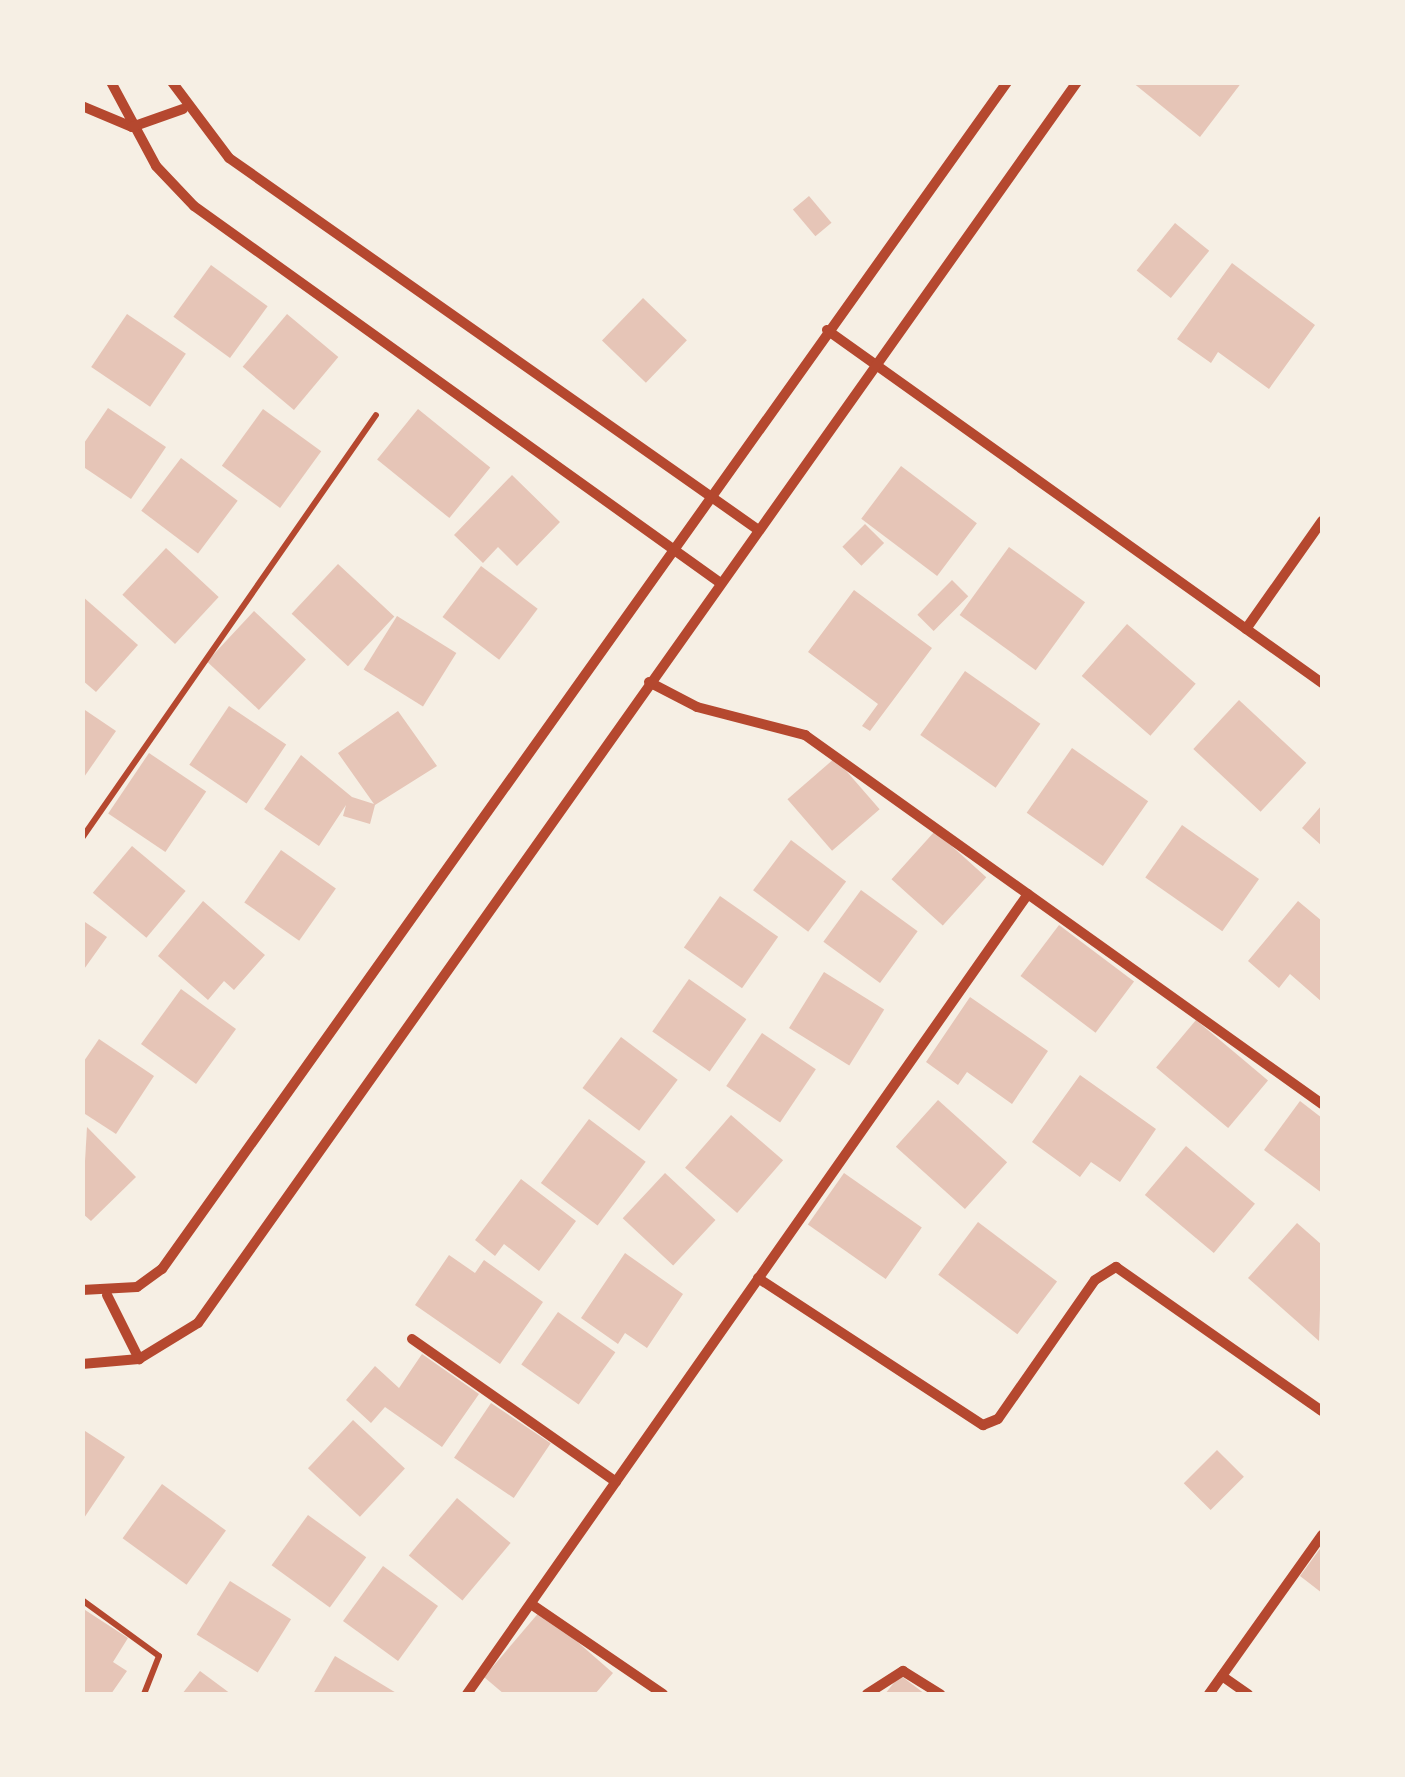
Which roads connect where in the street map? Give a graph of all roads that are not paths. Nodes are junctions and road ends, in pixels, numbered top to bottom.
1 (111, 82) edge
2 (172, 82) edge
3 (1007, 82) edge
4 (1077, 82) edge
5 (82, 106) edge
6 (183, 108) junction
7 (132, 127) junction
8 (827, 330) junction
9 (876, 366) junction
10 (709, 495) junction
11 (1322, 520) edge
12 (757, 528) junction
13 (671, 547) junction
14 (720, 582) junction
15 (1246, 629) junction
16 (648, 682) junction
17 (1322, 683) edge
18 (1028, 894) junction
19 (1322, 1104) edge
20 (758, 1278) junction
21 (82, 1290) edge
22 (107, 1295) junction
23 (412, 1338) dead end
24 (139, 1359) junction
25 (82, 1364) edge
26 (1322, 1411) edge
27 (616, 1482) junction
28 (1322, 1535) edge
29 (531, 1604) junction
30 (1222, 1676) junction
31 (467, 1694) edge
32 (663, 1694) edge
33 (867, 1694) edge
34 (940, 1694) edge
35 (1209, 1694) edge
36 (1248, 1694) edge

1 - 7 street
2 - 6 street
3 - 8 street
4 - 9 street
5 - 7 street
6 - 7 street
6 - 10 street
7 - 13 street
8 - 9 street
8 - 10 street
9 - 12 street
9 - 15 street
10 - 12 street
10 - 13 street
11 - 15 street
12 - 14 street
13 - 14 street
13 - 22 street
14 - 16 street
15 - 17 street
16 - 18 street
16 - 24 street
18 - 19 street
18 - 20 street
20 - 26 street
20 - 27 street
21 - 22 street
22 - 24 street
23 - 27 street
24 - 25 street
27 - 29 street
28 - 30 street
29 - 31 street
29 - 32 street
30 - 35 street
30 - 36 street
33 - 34 street

